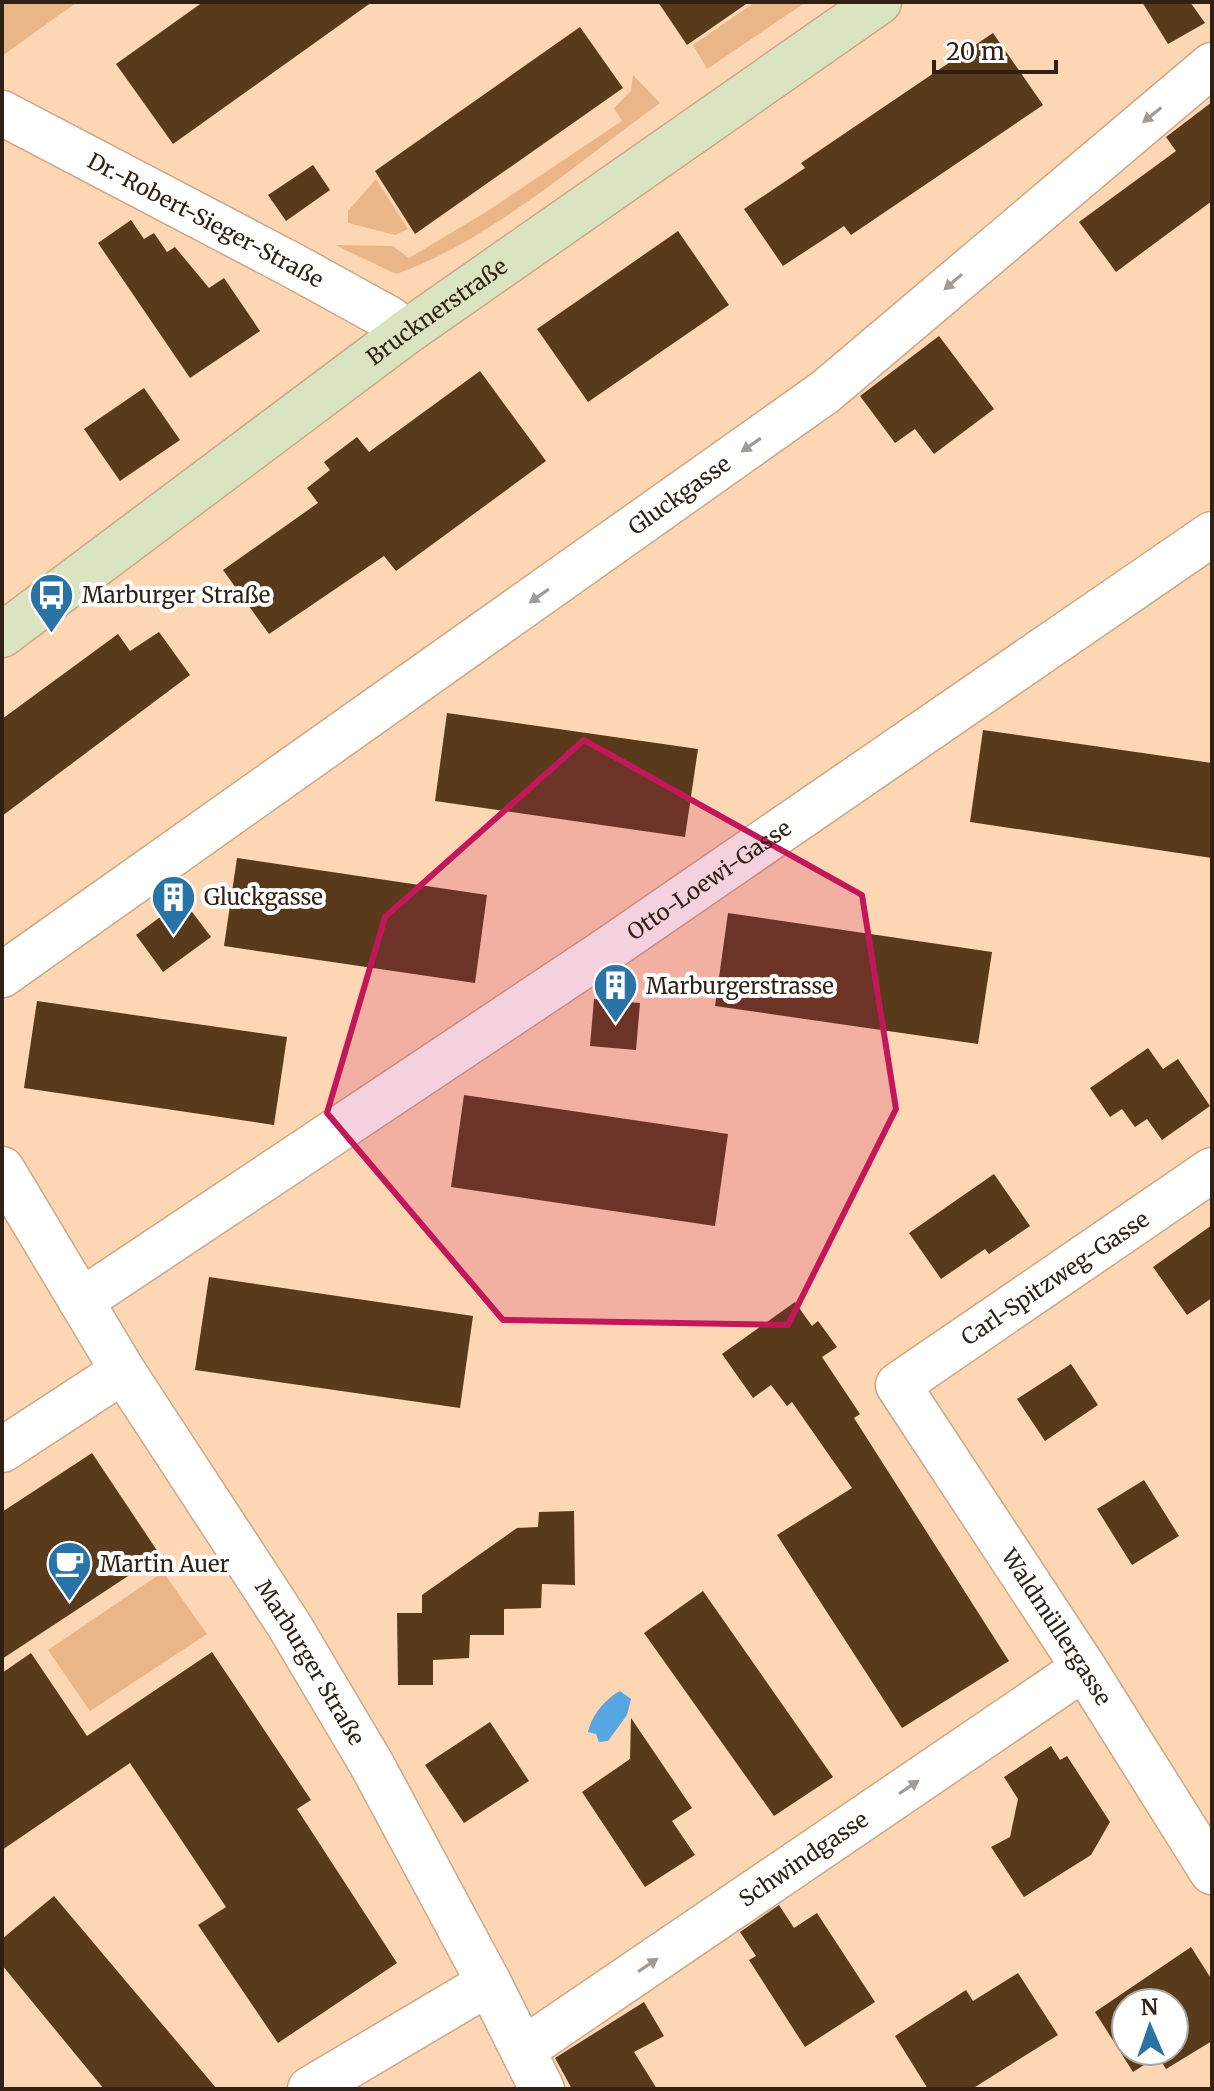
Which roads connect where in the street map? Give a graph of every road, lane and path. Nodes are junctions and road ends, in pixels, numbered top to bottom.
1 (879, 2) edge
2 (1212, 65) edge
3 (2, 113) edge
4 (405, 333) junction
5 (1212, 534) edge
6 (2, 635) edge
7 (2, 975) edge
8 (2, 1169) edge
9 (1212, 1170) edge
10 (81, 1301) junction
11 (123, 1371) junction
12 (898, 1385) joint
13 (2, 1450) edge
14 (1084, 1668) junction
15 (1212, 1872) edge
16 (489, 1983) junction
17 (524, 2049) junction
18 (310, 2089) edge
19 (542, 2089) edge

1 - 4 main road, Brucknerstraße
2 -> 7 street, Gluckgasse
3 - 4 street, Dr.-Robert-Sieger-Straße
4 - 6 main road, Brucknerstraße
5 - 10 street, Otto-Loewi-Gasse
8 - 10 street, Marburger Straße
9 - 12 street, Carl-Spitzweg-Gasse
10 - 11 street, Marburger Straße
11 - 13 street
11 - 16 street, Marburger Straße
12 - 14 street, Waldmüllergasse
14 - 15 street, Waldmüllergasse
17 -> 14 street, Schwindgasse
16 - 17 street, Marburger Straße
16 - 18 street
17 - 19 street, Marburger Straße

